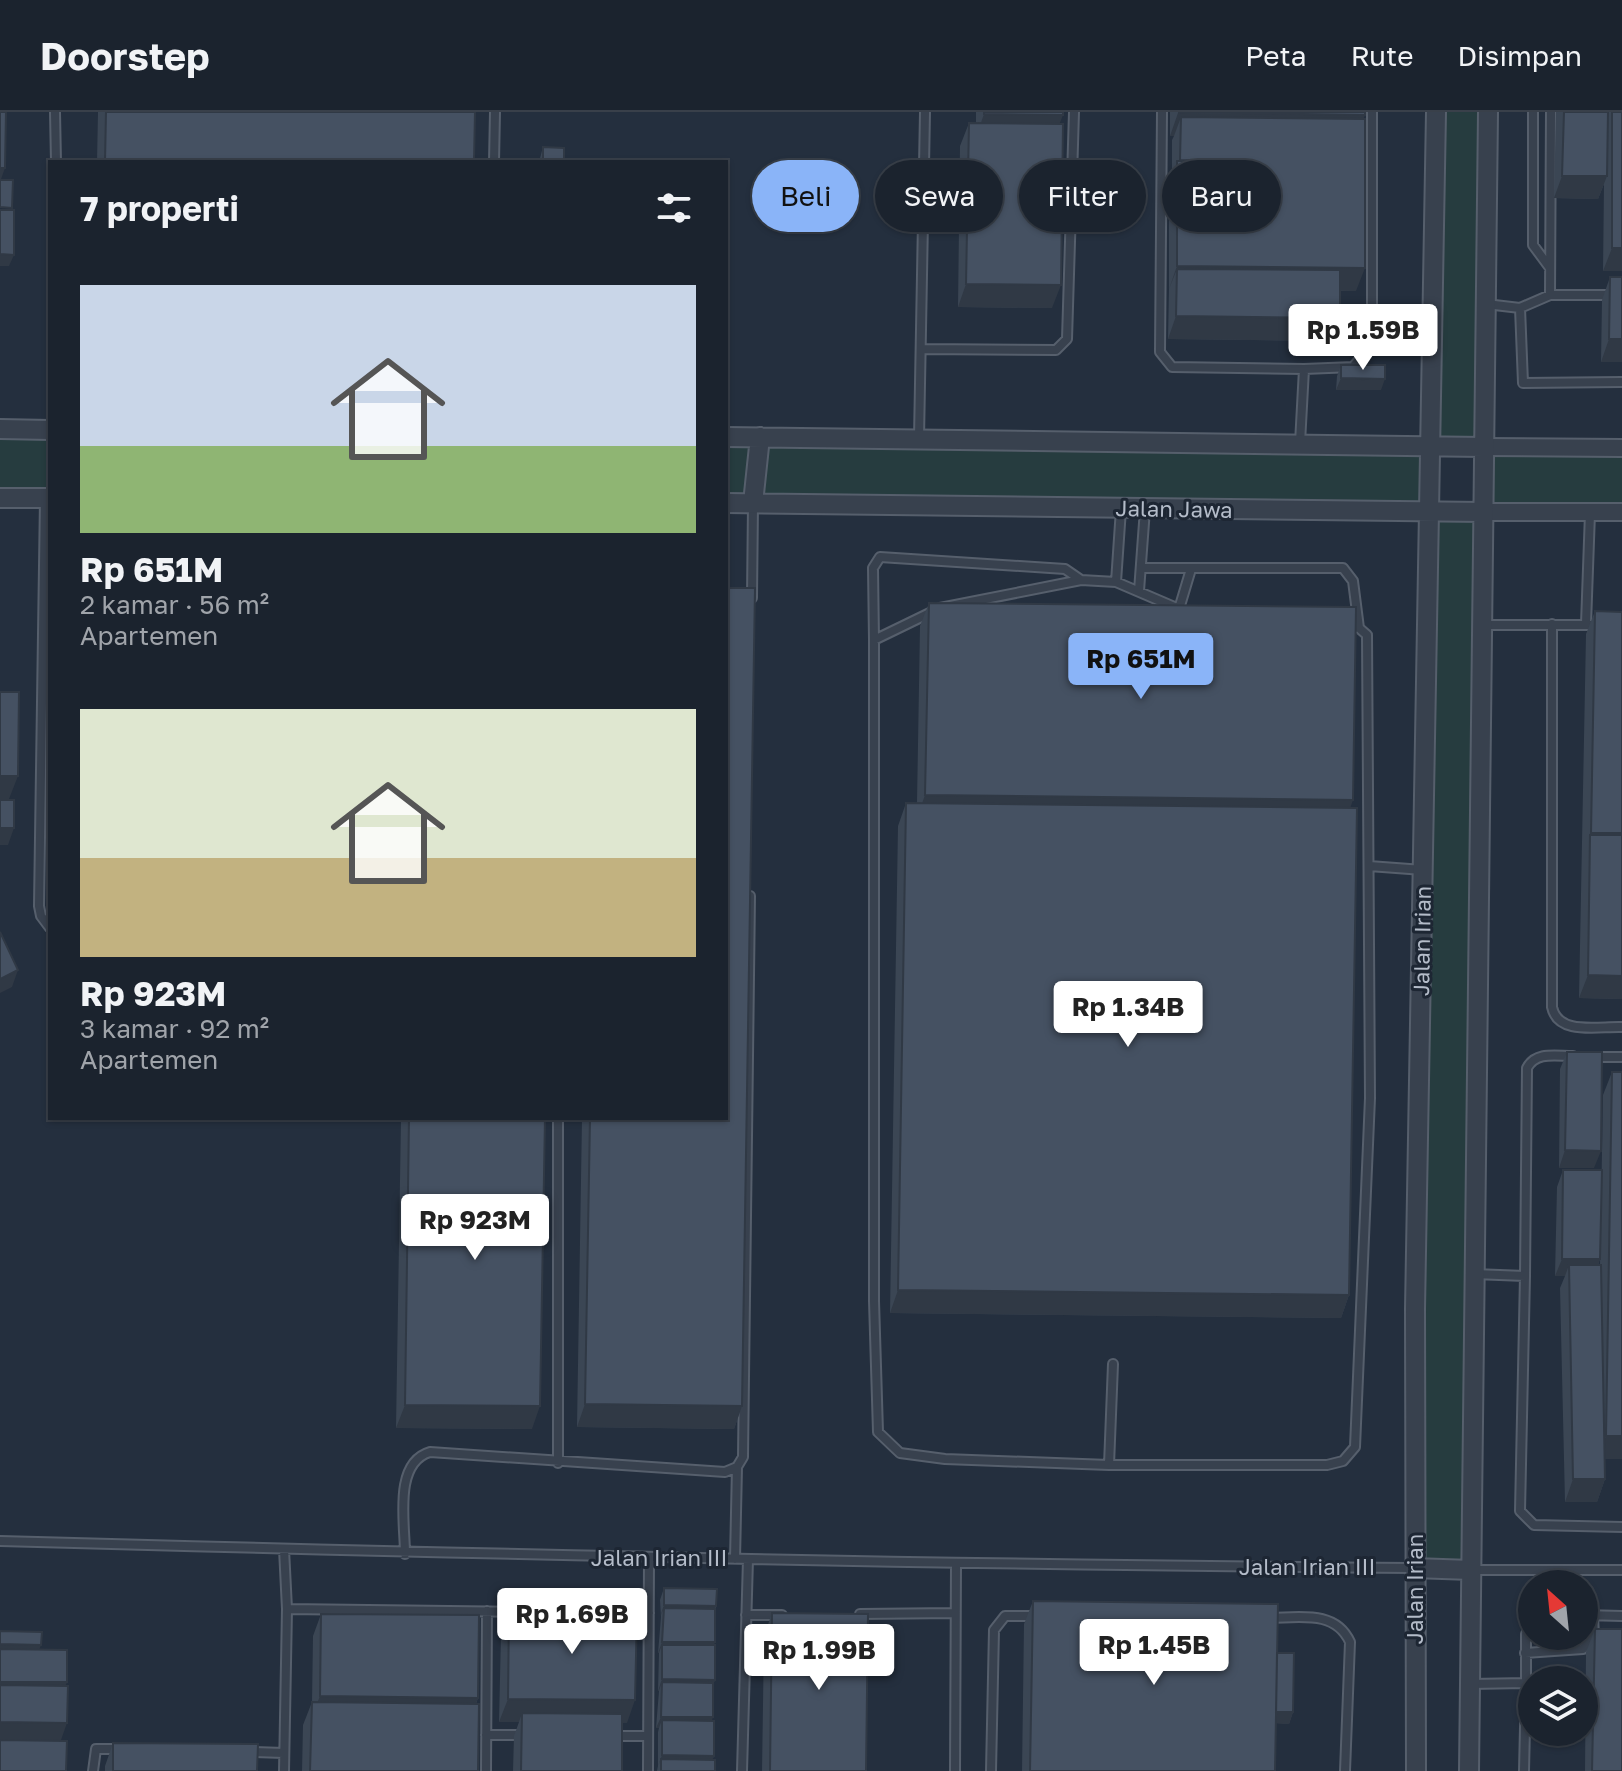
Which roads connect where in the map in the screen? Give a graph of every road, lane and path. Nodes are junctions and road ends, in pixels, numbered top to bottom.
1 (55, 112) edge
2 (495, 112) edge
3 (925, 112) edge
4 (1074, 112) edge
5 (1162, 112) edge
6 (1372, 112) edge
7 (1436, 112) edge
8 (1488, 112) edge
9 (1533, 112) edge
10 (1551, 112) edge
11 (56, 160) edge
12 (494, 160) edge
13 (1550, 268) junction
14 (1550, 295) junction
15 (1622, 295) edge
16 (1485, 304) junction
17 (1520, 308) junction
18 (921, 349) junction
19 (1304, 369) junction
20 (1622, 382) edge
21 (0, 429) edge
22 (48, 430) edge
23 (728, 437) edge
24 (760, 437) junction
25 (919, 438) junction
26 (1300, 443) junction
27 (1431, 445) junction
28 (1484, 447) junction
29 (1622, 448) edge
30 (0, 498) edge
31 (48, 498) edge
32 (728, 503) edge
33 (753, 503) junction
34 (1121, 509) junction
35 (1145, 509) junction
36 (1483, 512) junction
37 (1590, 512) junction
38 (1622, 512) edge
39 (1429, 513) junction
40 (1142, 568) junction
41 (1191, 569) junction
42 (1081, 580) junction
43 (1116, 582) junction
44 (47, 584) edge
45 (739, 591) edge
46 (752, 591) junction
47 (1139, 591) junction
48 (752, 607) edge
49 (1179, 609) junction
50 (1552, 624) junction
51 (1586, 624) junction
52 (1482, 625) junction
53 (1622, 625) edge
54 (1359, 628) junction
55 (874, 640) junction
56 (1369, 866) junction
57 (1423, 870) junction
58 (751, 877) edge
59 (48, 925) edge
60 (1622, 1027) edge
61 (1622, 1057) edge
62 (558, 1120) edge
63 (1474, 1274) junction
64 (1525, 1276) junction
65 (1113, 1364) dead end
66 (558, 1463) junction
67 (1109, 1465) junction
68 (737, 1467) junction
69 (1622, 1527) edge
70 (0, 1541) edge
71 (284, 1549) junction
72 (405, 1554) junction
73 (649, 1559) junction
74 (735, 1559) junction
75 (748, 1559) junction
76 (956, 1565) junction
77 (1414, 1568) junction
78 (1471, 1570) junction
79 (1622, 1570) edge
80 (287, 1609) junction
81 (487, 1611) junction
82 (531, 1612) edge
83 (619, 1613) edge
84 (649, 1613) junction
85 (955, 1613) junction
86 (851, 1614) edge
87 (746, 1615) junction
88 (791, 1615) edge
89 (1053, 1616) edge
90 (1598, 1616) edge
91 (1622, 1616) edge
92 (1261, 1618) edge
93 (1525, 1650) edge
94 (1568, 1650) edge
95 (1525, 1653) junction
96 (1525, 1666) edge
97 (1518, 1683) edge
98 (1470, 1684) junction
99 (486, 1735) junction
100 (530, 1735) edge
101 (604, 1736) edge
102 (648, 1736) junction
103 (1525, 1746) edge
104 (134, 1749) edge
105 (239, 1752) edge
106 (284, 1753) junction
107 (93, 1771) edge
108 (284, 1771) edge
109 (486, 1771) edge
110 (648, 1771) edge
111 (742, 1771) edge
112 (955, 1771) edge
113 (991, 1771) edge
114 (1345, 1771) edge
115 (1416, 1771) edge
116 (1469, 1771) edge
117 (1524, 1771) edge

1 - 11 lane
2 - 12 lane
3 - 18 lane
4 - 18 lane
5 - 19 lane
6 - 19 lane
7 - 27 street, Jalan Irian
8 - 16 street
9 - 13 lane
10 - 13 lane
13 - 14 lane
14 - 15 lane
14 - 17 lane
16 - 17 lane
16 - 28 street
17 - 20 lane
18 - 25 lane
19 - 26 lane
21 - 22 street
23 - 24 street
24 - 25 street
24 - 33 street
25 - 26 street
26 - 27 street
27 - 28 street
27 - 39 street, Jalan Irian
28 - 29 street
28 - 36 street
30 - 31 street
31 - 44 lane
32 - 33 street, Jalan Jawa
33 - 34 street, Jalan Jawa
33 - 46 lane
34 - 35 street, Jalan Jawa
34 - 43 lane
35 - 39 street, Jalan Jawa
35 - 40 lane
36 - 37 street, Jalan Jawa
36 - 39 street, Jalan Jawa
36 - 52 street
37 - 38 street, Jalan Jawa
37 - 51 lane
39 - 57 street, Jalan Irian
40 - 41 lane
40 - 47 lane
41 - 49 lane
41 - 54 lane
42 - 43 lane
42 - 55 lane
42 - 55 lane
43 - 47 lane
44 - 59 lane
45 - 46 lane
46 - 48 lane
47 - 49 lane
49 - 54 lane
50 - 51 lane
50 - 52 lane
50 - 60 lane
51 - 53 lane
52 - 63 street
54 - 56 lane
55 - 67 lane
56 - 57 lane
56 - 67 lane
57 - 77 street, Jalan Irian
58 - 68 lane
61 - 64 lane
62 - 66 lane
63 - 64 lane
63 - 78 street
64 - 69 lane
65 - 67 lane
66 - 68 lane
66 - 72 lane
68 - 74 lane
70 - 71 lane, Jalan Irian III
71 - 72 lane, Jalan Irian III
71 - 80 lane
72 - 73 lane, Jalan Irian III
73 - 74 lane, Jalan Irian III
73 - 84 lane
74 - 75 lane, Jalan Irian III
75 - 76 lane, Jalan Irian III
75 - 87 lane
76 - 77 lane, Jalan Irian III
76 - 85 lane
77 - 78 street
77 - 115 street, Jalan Irian
78 - 79 lane
78 - 98 street
80 - 81 lane
80 - 106 lane
81 - 82 lane
81 - 99 lane
83 - 84 lane
84 - 102 lane
85 - 86 lane
85 - 112 lane
87 - 88 lane
87 - 111 lane
89 - 113 lane
90 - 91 lane
92 - 114 lane
93 - 95 lane
94 - 95 lane
95 - 96 lane
97 - 98 lane
98 - 116 street
99 - 100 lane
99 - 109 lane
101 - 102 lane
102 - 110 lane
103 - 117 lane
104 - 107 lane
105 - 106 lane
106 - 108 lane

